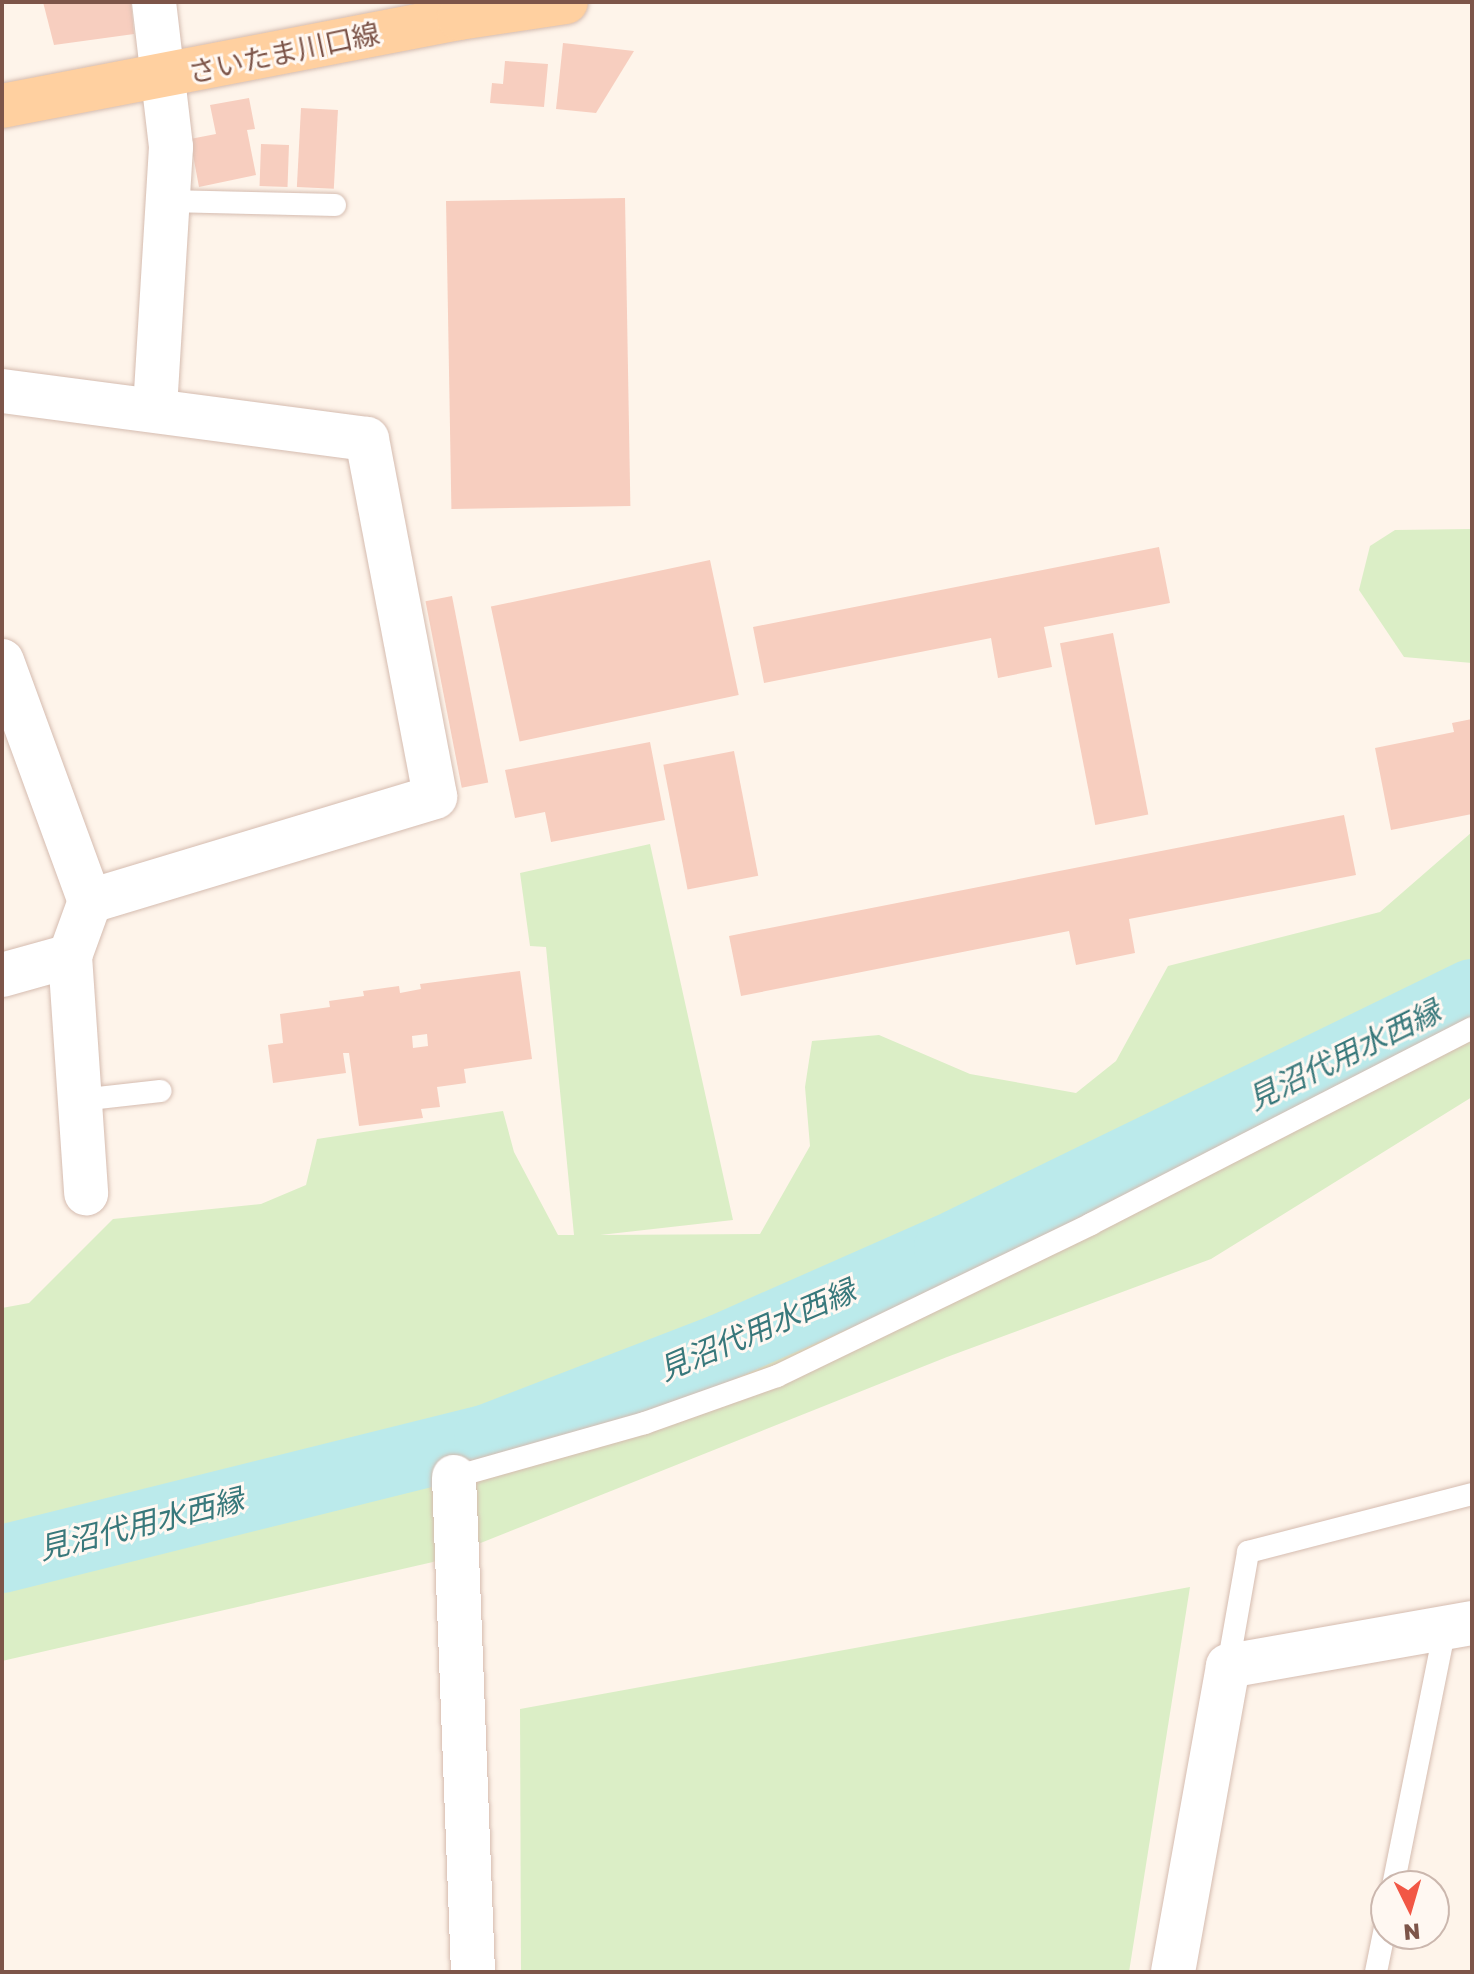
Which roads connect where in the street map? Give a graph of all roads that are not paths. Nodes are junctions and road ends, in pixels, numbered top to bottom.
1 (154, 2) edge
2 (566, 2) edge
3 (164, 78) junction
4 (2, 106) edge
5 (168, 201) junction
6 (335, 205) dead end
7 (2, 391) edge
8 (155, 411) junction
9 (6, 683) edge
10 (90, 901) junction
11 (70, 956) junction
12 (2, 975) edge
13 (1472, 1028) edge
14 (160, 1091) dead end
15 (80, 1100) junction
16 (86, 1193) dead end
17 (454, 1477) joint
18 (1472, 1494) edge
19 (1458, 1625) edge
20 (1228, 1666) junction
21 (1397, 1870) edge
22 (1380, 1950) edge
23 (473, 1972) edge
24 (1173, 1972) edge
25 (1376, 1972) edge

1 - 3 street
2 - 3 main road, さいたま川口線
3 - 4 main road, さいたま川口線
3 - 5 street
5 - 6 lane
5 - 8 street
7 - 8 street
8 - 10 street
9 - 10 street
10 - 11 street
11 - 12 street
11 - 15 street
13 - 17 lane
14 - 15 lane
15 - 16 street
17 - 23 street
18 - 20 lane
19 - 20 street
19 - 21 lane
20 - 24 street
22 - 25 lane

